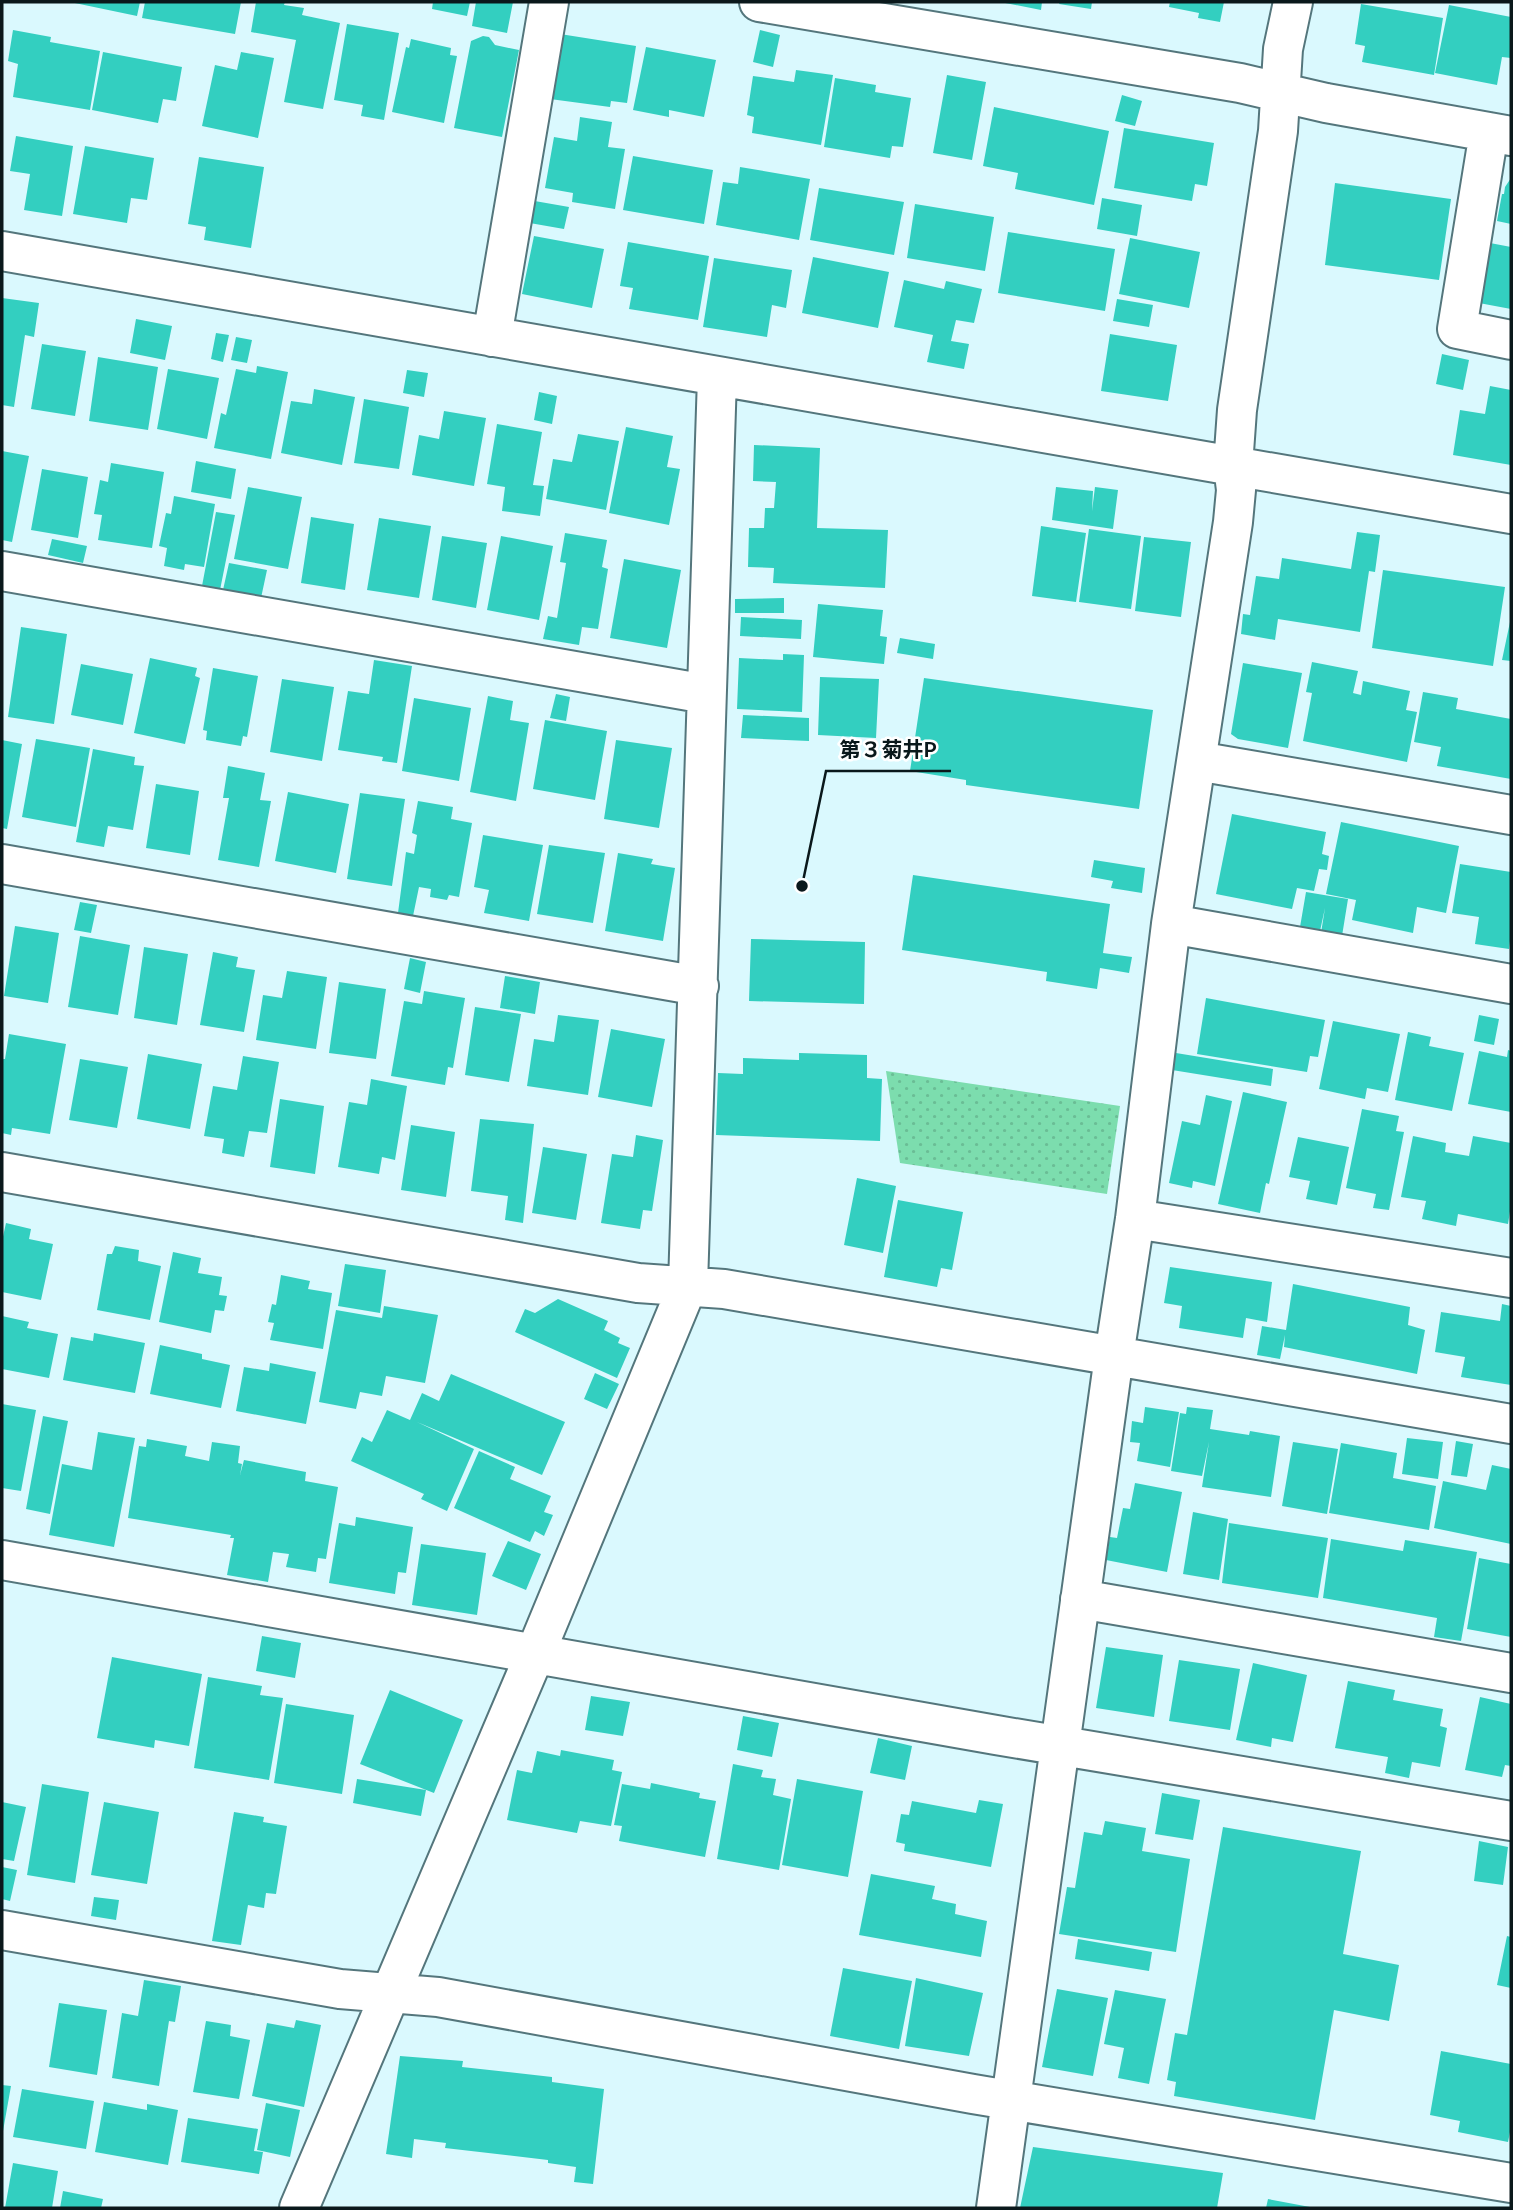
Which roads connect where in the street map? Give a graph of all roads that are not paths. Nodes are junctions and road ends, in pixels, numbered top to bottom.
1 (549, 2) edge
2 (759, 2) edge
3 (1293, 2) edge
4 (802, 5) edge
5 (1281, 93) junction
6 (1500, 134) edge
7 (2, 251) edge
8 (492, 337) junction
9 (1511, 340) edge
10 (717, 377) junction
11 (1233, 466) junction
12 (1511, 514) edge
13 (2, 571) edge
14 (706, 694) junction
15 (1197, 761) junction
16 (1511, 816) edge
17 (2, 864) edge
18 (1171, 924) junction
19 (1511, 984) edge
20 (699, 986) junction
21 (2, 1172) edge
22 (1135, 1219) junction
23 (1511, 1278) edge
24 (688, 1285) junction
25 (1114, 1356) junction
26 (1511, 1424) edge
27 (2, 1560) edge
28 (1080, 1599) junction
29 (535, 1654) junction
30 (1511, 1673) edge
31 (1059, 1745) junction
32 (1511, 1821) edge
33 (2, 1930) edge
34 (390, 1994) junction
35 (1011, 2100) junction
36 (1511, 2183) edge
37 (299, 2208) edge
38 (996, 2208) edge

1 - 8 street
2 - 4 street
3 - 5 street
4 - 5 street
5 - 6 street
5 - 11 street
6 - 9 street
7 - 8 street
8 - 10 street
10 - 11 street
10 - 14 street
11 - 12 street
11 - 15 street
13 - 14 street
14 - 20 street
15 - 16 street
15 - 18 street
17 - 20 street
18 - 19 street
18 - 22 street
20 - 24 street
21 - 24 street
22 - 23 street
22 - 25 street
24 - 25 street
24 - 29 street
25 - 26 street
25 - 28 street
27 - 29 street
28 - 30 street
28 - 31 street
29 - 31 street
29 - 34 street
31 - 32 street
31 - 35 street
33 - 34 street
34 - 35 street
34 - 37 street
35 - 36 street
35 - 38 street

